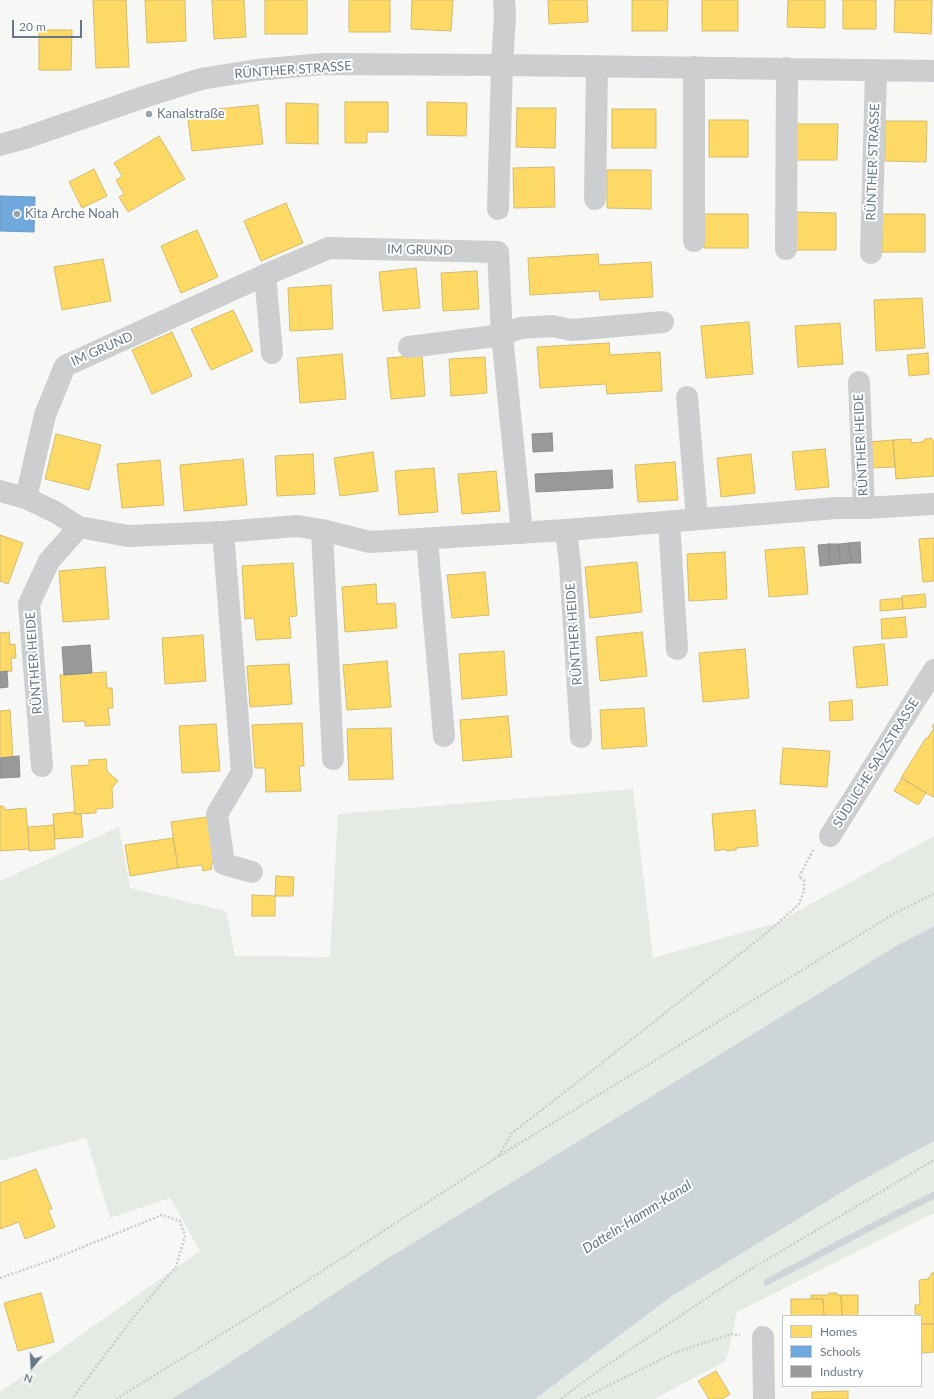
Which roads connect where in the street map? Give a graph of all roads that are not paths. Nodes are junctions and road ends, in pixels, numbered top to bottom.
1 (504, 0) edge
2 (502, 65) junction
3 (597, 66) junction
4 (694, 67) junction
5 (787, 68) junction
6 (876, 71) junction
7 (934, 71) edge
8 (0, 145) edge
9 (595, 199) dead end
10 (498, 209) dead end
11 (694, 241) dead end
12 (786, 249) dead end
13 (871, 253) dead end
14 (265, 275) junction
15 (663, 322) dead end
16 (502, 335) junction
17 (409, 347) dead end
18 (272, 353) dead end
19 (858, 382) dead end
20 (687, 398) dead end
21 (0, 491) edge
22 (26, 498) junction
23 (934, 504) edge
24 (864, 508) junction
25 (698, 519) junction
26 (669, 522) junction
27 (79, 527) junction
28 (322, 530) junction
29 (566, 530) junction
30 (223, 532) junction
31 (522, 533) junction
32 (427, 539) junction
33 (677, 648) dead end
34 (934, 670) edge
35 (444, 736) dead end
36 (581, 737) dead end
37 (333, 759) dead end
38 (42, 766) dead end
39 (830, 836) road end
40 (252, 872) dead end
41 (763, 1337) road end
42 (764, 1399) edge

1 - 2 street
2 - 3 street, RÜNTHER STRASSE
2 - 8 street, RÜNTHER STRASSE
2 - 10 street
3 - 4 street, RÜNTHER STRASSE
3 - 9 street
4 - 5 street, RÜNTHER STRASSE
4 - 11 street
5 - 6 street, RÜNTHER STRASSE
5 - 12 street
6 - 7 street, RÜNTHER STRASSE
6 - 13 street, RÜNTHER STRASSE
14 - 16 street, IM GRUND
14 - 18 street
14 - 22 street, IM GRUND
15 - 16 street
16 - 17 street
16 - 31 street, IM GRUND
19 - 24 street, RÜNTHER HEIDE
20 - 25 street
21 - 22 street, RÜNTHER HEIDE
22 - 27 street, RÜNTHER HEIDE
23 - 24 street, RÜNTHER HEIDE
24 - 25 street, RÜNTHER HEIDE
25 - 26 street, RÜNTHER HEIDE
26 - 29 street, RÜNTHER HEIDE
26 - 33 street
27 - 30 street, RÜNTHER HEIDE
27 - 38 street, RÜNTHER HEIDE
28 - 30 street, RÜNTHER HEIDE
28 - 32 street, RÜNTHER HEIDE
28 - 37 street
29 - 31 street, RÜNTHER HEIDE
29 - 36 street, RÜNTHER HEIDE
30 - 40 street
31 - 32 street, RÜNTHER HEIDE
32 - 35 street
34 - 39 street, SÜDLICHE SALZSTRASSE
41 - 42 street

